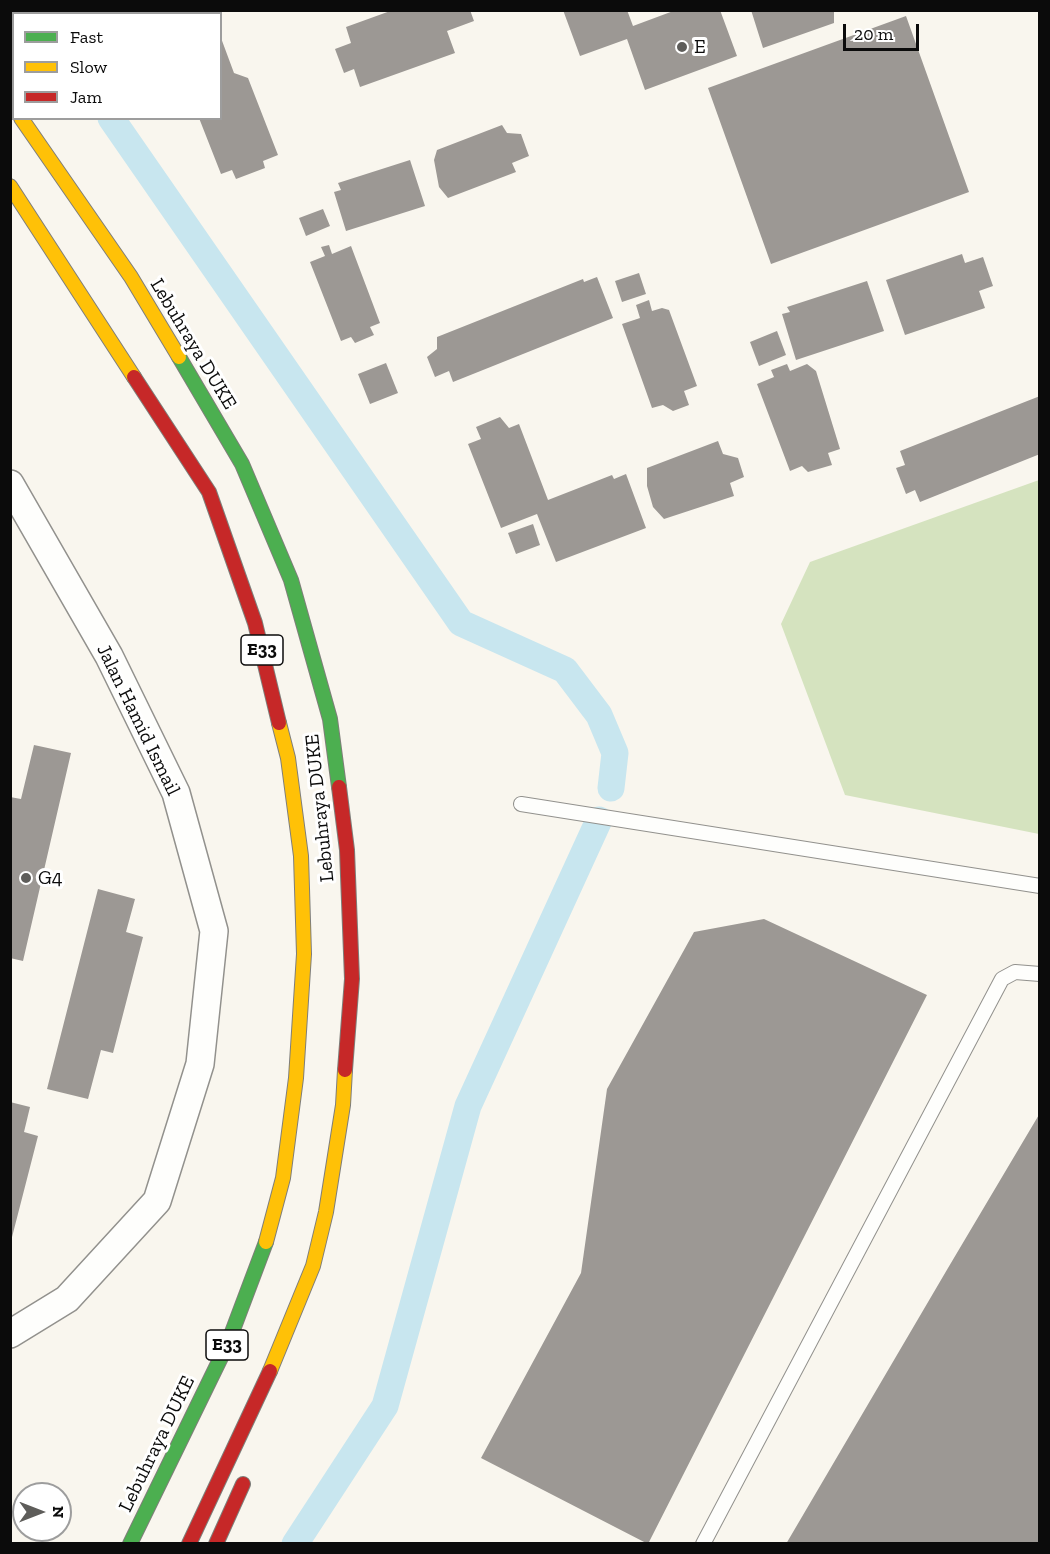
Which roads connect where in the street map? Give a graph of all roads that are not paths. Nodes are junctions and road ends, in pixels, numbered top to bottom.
1 (22, 120) edge
2 (10, 186) edge
3 (10, 484) edge
4 (521, 804) dead end
5 (1040, 886) edge
6 (1040, 974) edge
7 (313, 1266) junction
8 (10, 1334) edge
9 (288, 1366) dead end
10 (248, 1472) dead end
11 (130, 1544) edge
12 (189, 1544) edge
13 (216, 1544) edge
14 (703, 1544) edge

1 - 7 highway, Lebuhraya DUKE / E33
2 - 11 highway, Lebuhraya DUKE / E33
3 - 8 street, Jalan Hamid Ismail
4 - 5 lane
6 - 14 lane
7 - 9 highway
7 - 12 highway, Lebuhraya DUKE / E33
10 - 13 highway

